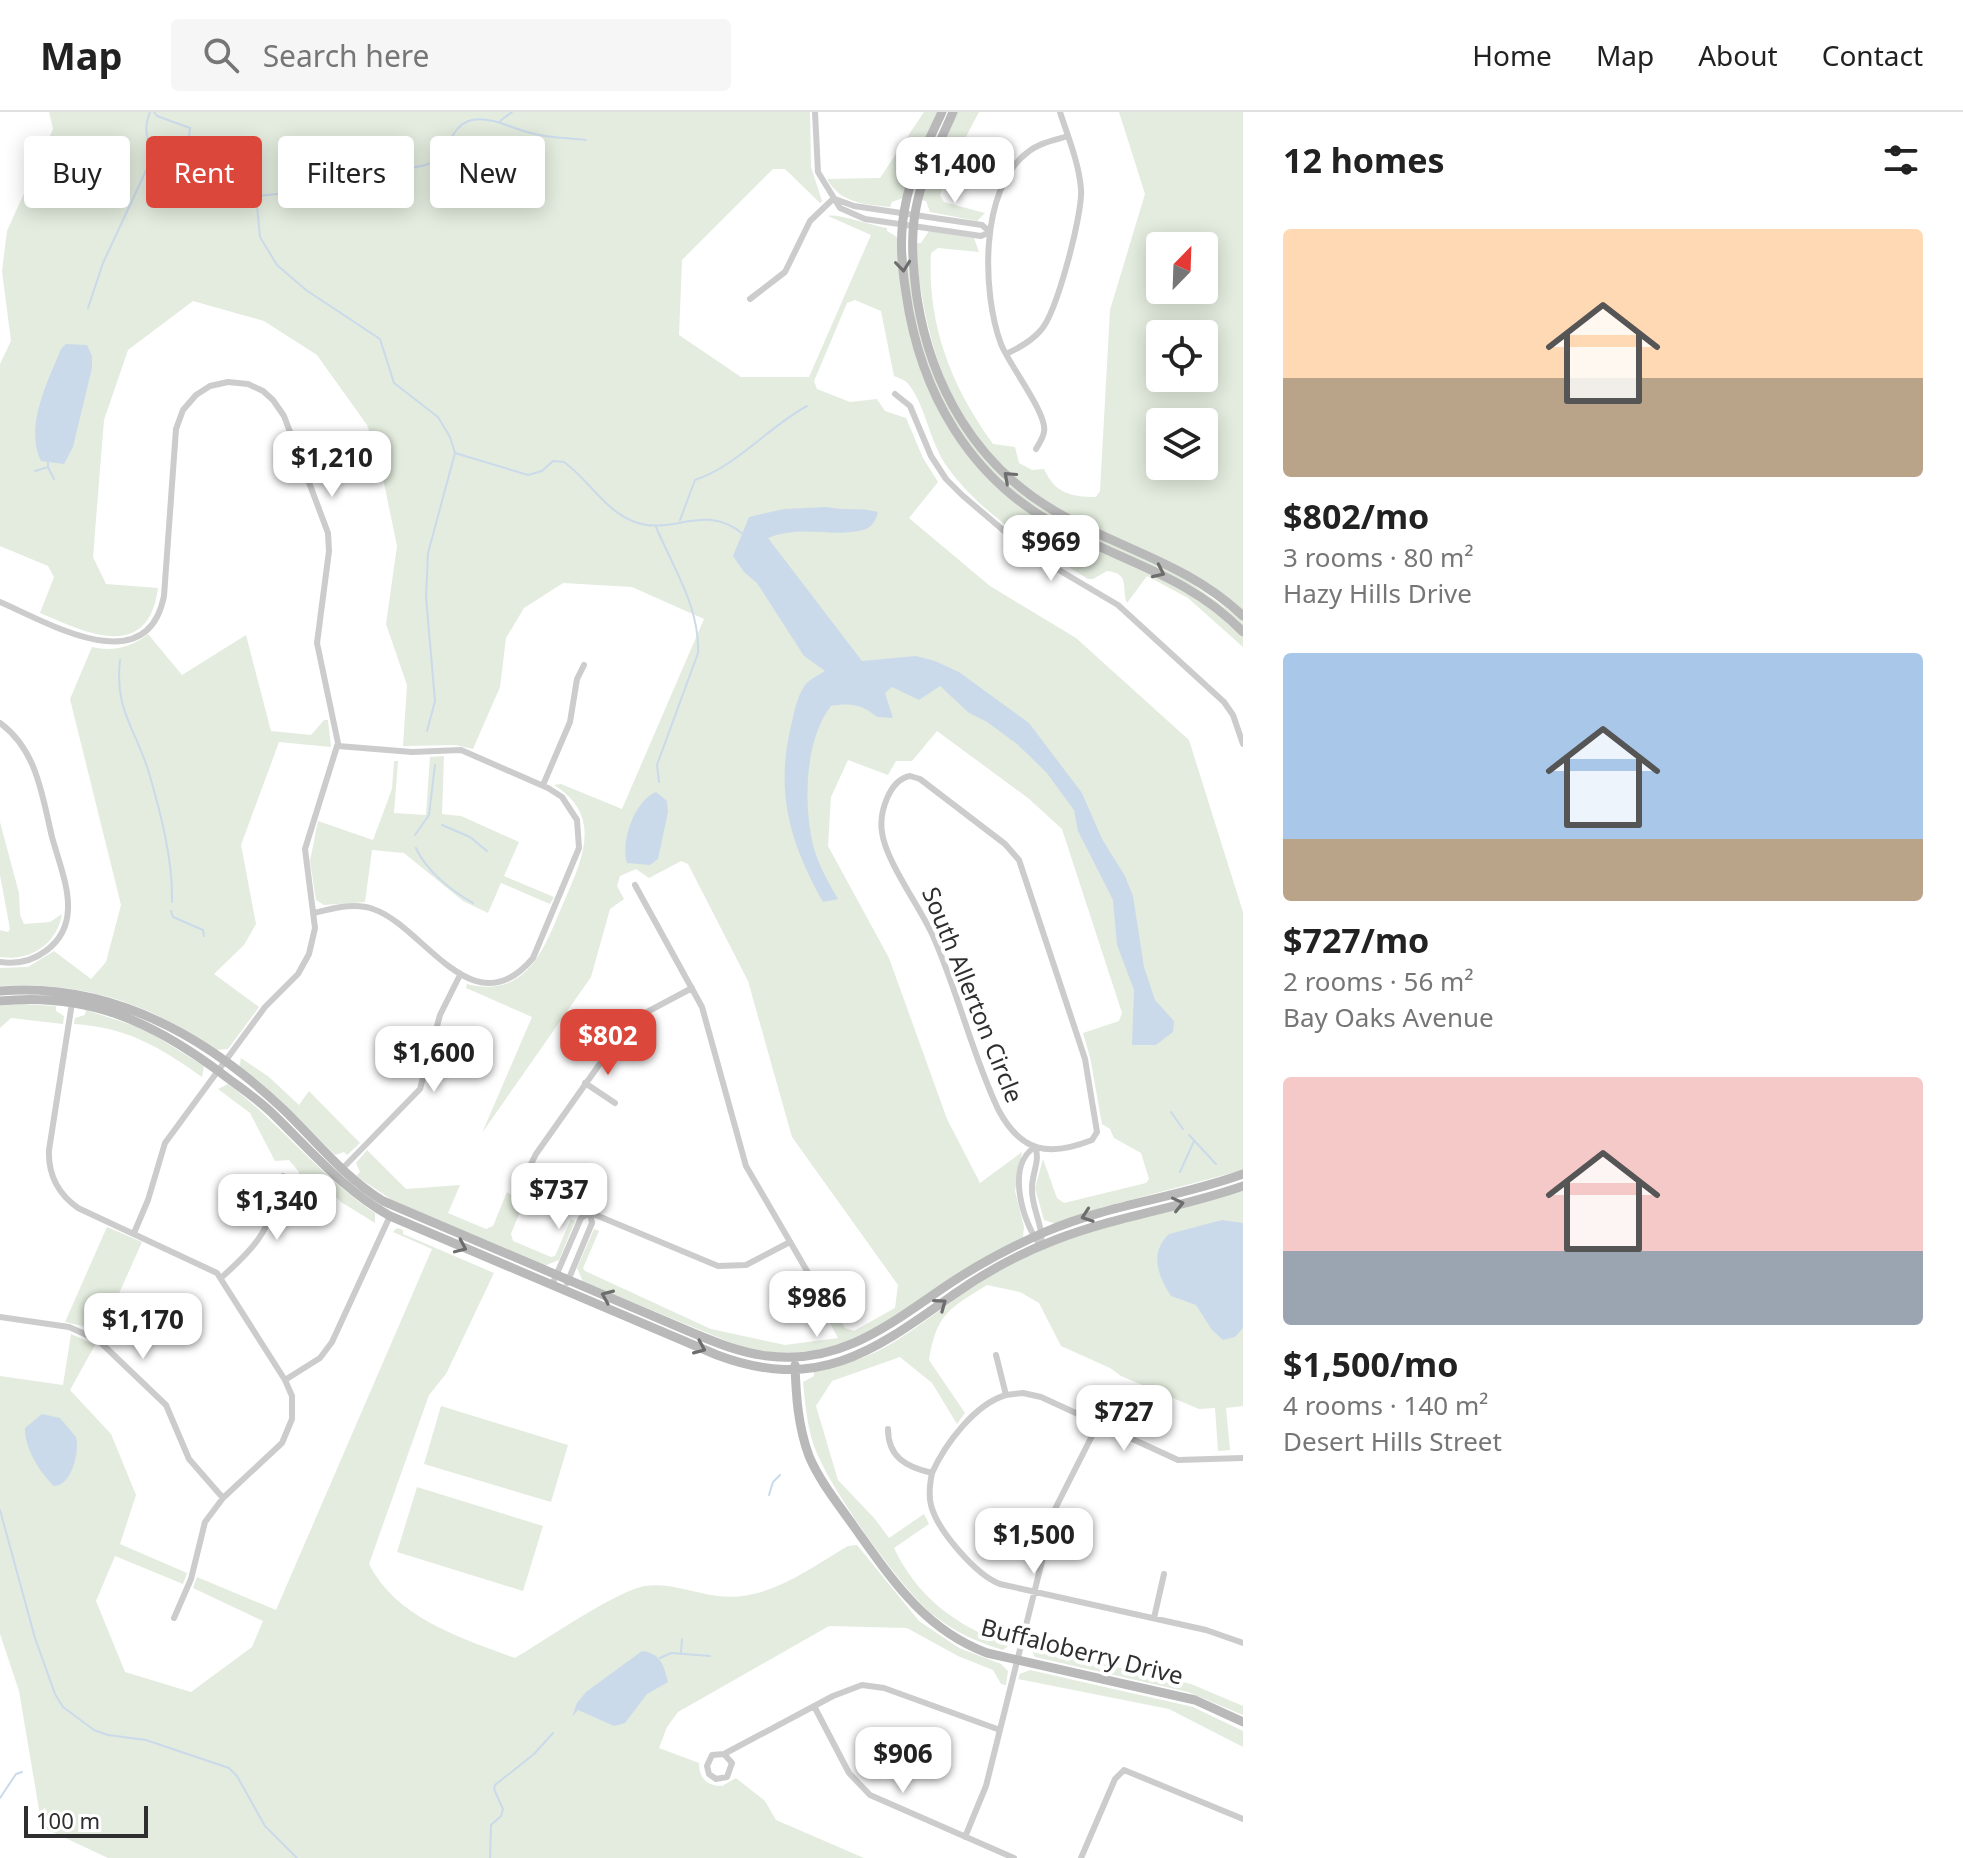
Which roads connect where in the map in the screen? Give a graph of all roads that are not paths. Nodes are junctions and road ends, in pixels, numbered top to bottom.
1 (815, 112) edge
2 (942, 112) edge
3 (953, 112) edge
4 (1060, 112) edge
5 (1068, 136) junction
6 (833, 199) junction
7 (903, 218) junction
8 (914, 219) junction
9 (990, 232) junction
10 (750, 299) dead end
11 (1006, 354) junction
12 (895, 394) dead end
13 (1036, 449) dead end
14 (1109, 586) dead end
15 (1104, 596) junction
16 (0, 602) edge
17 (1243, 616) edge
18 (1243, 632) edge
19 (584, 665) dead end
20 (0, 723) edge
21 (1243, 741) edge
22 (338, 746) junction
23 (543, 785) junction
24 (635, 885) dead end
25 (313, 913) junction
26 (0, 962) edge
27 (460, 975) junction
28 (692, 988) junction
29 (0, 991) edge
30 (0, 1001) edge
31 (72, 1003) junction
32 (222, 1067) junction
33 (585, 1083) junction
34 (615, 1103) dead end
35 (1035, 1147) junction
36 (342, 1169) junction
37 (1243, 1174) edge
38 (283, 1176) dead end
39 (1243, 1186) edge
40 (590, 1213) junction
41 (390, 1216) junction
42 (134, 1233) junction
43 (1039, 1239) junction
44 (790, 1242) junction
45 (557, 1275) junction
46 (222, 1277) junction
47 (568, 1280) junction
48 (814, 1283) dead end
49 (552, 1285) junction
50 (563, 1290) junction
51 (0, 1317) edge
52 (996, 1355) dead end
53 (795, 1357) junction
54 (795, 1369) junction
55 (285, 1380) junction
56 (1006, 1395) junction
57 (1098, 1424) junction
58 (888, 1429) dead end
59 (1243, 1458) edge
60 (932, 1473) junction
61 (223, 1498) junction
62 (1164, 1574) dead end
63 (1034, 1591) junction
64 (174, 1618) dead end
65 (1154, 1618) junction
66 (1243, 1643) edge
67 (1017, 1660) junction
68 (814, 1706) junction
69 (1243, 1722) edge
70 (1000, 1730) junction
71 (724, 1754) junction
72 (1243, 1819) edge
73 (965, 1837) junction
74 (1014, 1858) edge
75 (1081, 1858) edge

1 - 6 street
2 - 7 street
3 - 8 street
4 - 5 street
5 - 9 street
5 - 11 street
6 - 7 street
6 - 10 street
7 - 8 street
7 -> 18 street
8 - 9 street
8 - 9 street
17 -> 8 street
9 - 11 street
11 - 13 street
12 - 15 street
14 - 15 street
15 - 21 street
16 - 22 street
19 - 23 street
20 - 26 street
22 - 23 street
22 - 25 street
23 - 27 street
24 - 28 street
25 - 27 street
25 - 32 street
27 - 36 street
28 - 33 street
28 - 44 street
29 - 32 street
30 - 31 street
31 - 32 street
31 - 42 street
32 - 36 street
32 - 41 street
32 - 42 street
33 - 34 street
33 - 40 street
35 - 35 street, South Allerton Circle
35 - 43 street
35 - 43 street
36 - 45 street
37 -> 43 street
38 - 46 street
43 -> 39 street
40 - 44 street
40 - 45 street
40 - 47 street
41 -> 49 street
41 - 55 street
42 - 46 street
43 - 53 street
54 -> 43 street
44 - 48 street
45 - 47 street
45 - 49 street
46 - 55 street
47 - 50 street
53 -> 47 street
49 - 50 street
50 -> 54 street
51 - 61 street
52 - 56 street
53 - 54 street, Buffaloberry Drive
54 - 67 street, Buffaloberry Drive
55 - 61 street
56 - 57 street
56 - 60 street
57 - 59 street
57 - 63 street
58 - 60 street
60 - 63 street
61 - 64 street
62 - 65 street
63 - 65 street
63 - 67 street
65 - 66 street
67 - 69 street, Buffaloberry Drive
67 - 70 street
68 - 70 street
68 - 71 street
68 - 73 street
70 - 73 street
71 - 71 street
72 - 75 street
73 - 74 street

